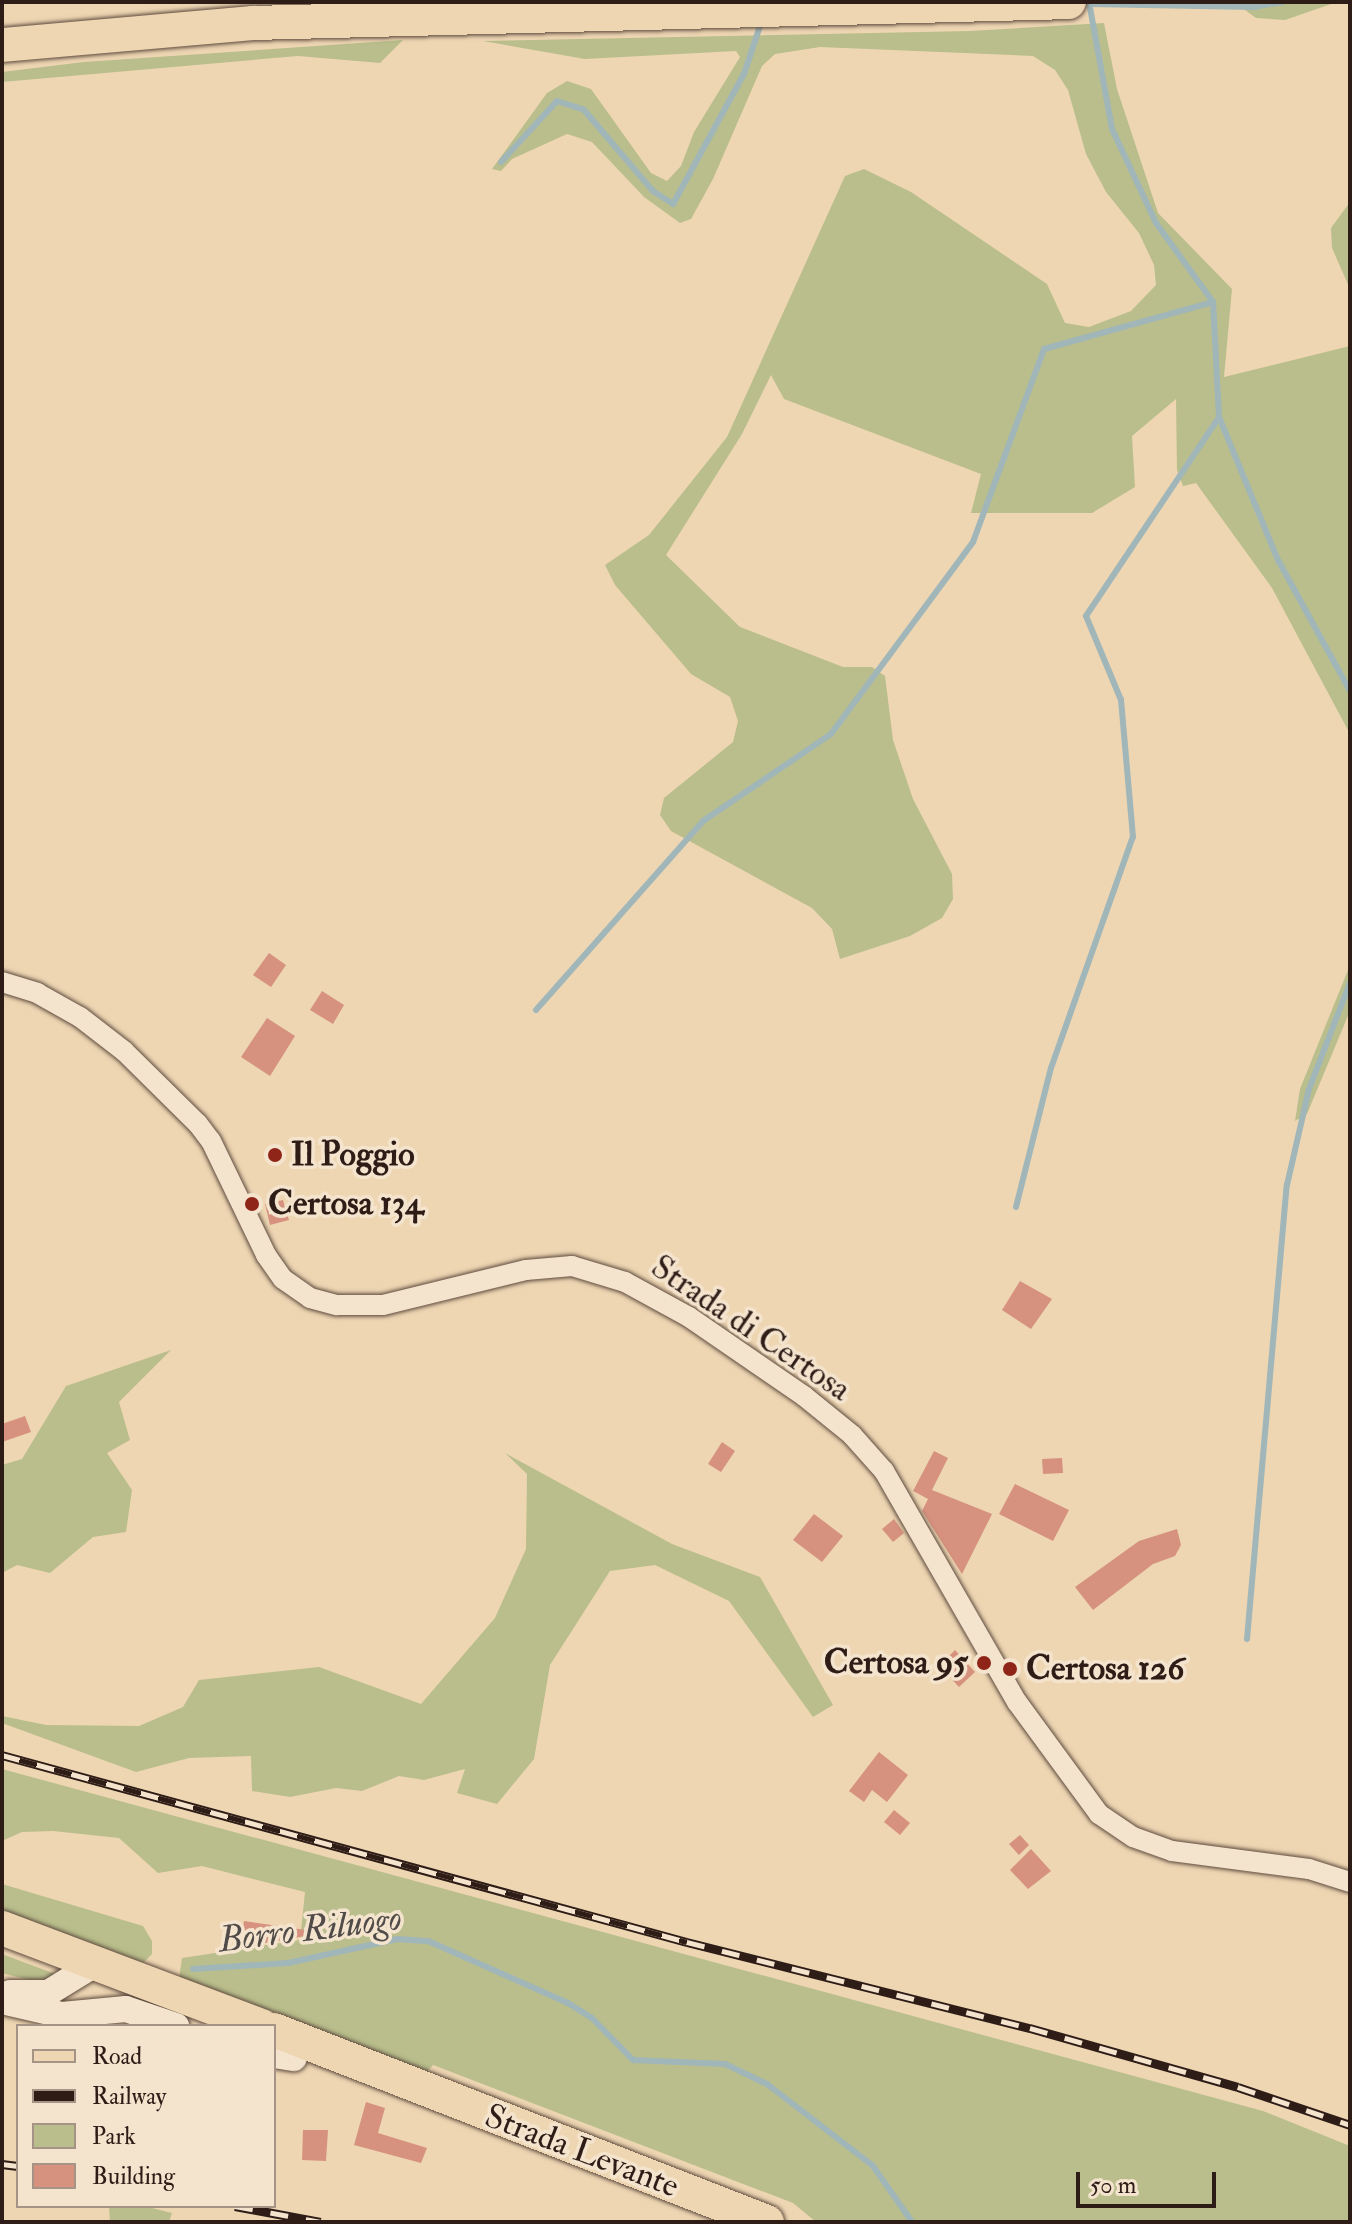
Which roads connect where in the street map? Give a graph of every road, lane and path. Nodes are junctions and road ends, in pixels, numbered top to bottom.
1 (1069, 2) edge
2 (2, 45) edge
3 (2, 982) edge
4 (1350, 1882) edge
5 (2, 1928) edge
6 (2, 1949) edge
7 (89, 1976) junction
8 (2, 1992) edge
9 (2, 2001) edge
10 (78, 2014) junction
11 (170, 2024) edge
12 (202, 2024) edge
13 (255, 2024) edge
14 (276, 2031) edge
15 (281, 2054) edge
16 (442, 2097) junction
17 (767, 2222) edge

1 - 2 main road
3 - 4 street, Strada di Certosa
5 - 7 main road
6 - 7 main road
7 - 8 street
7 - 10 street
7 - 12 main road
7 - 13 main road
9 - 10 street
10 - 11 street
14 - 16 main road, Strada Levante
15 - 16 main road, Strada Levante
16 - 17 main road, Strada Levante

